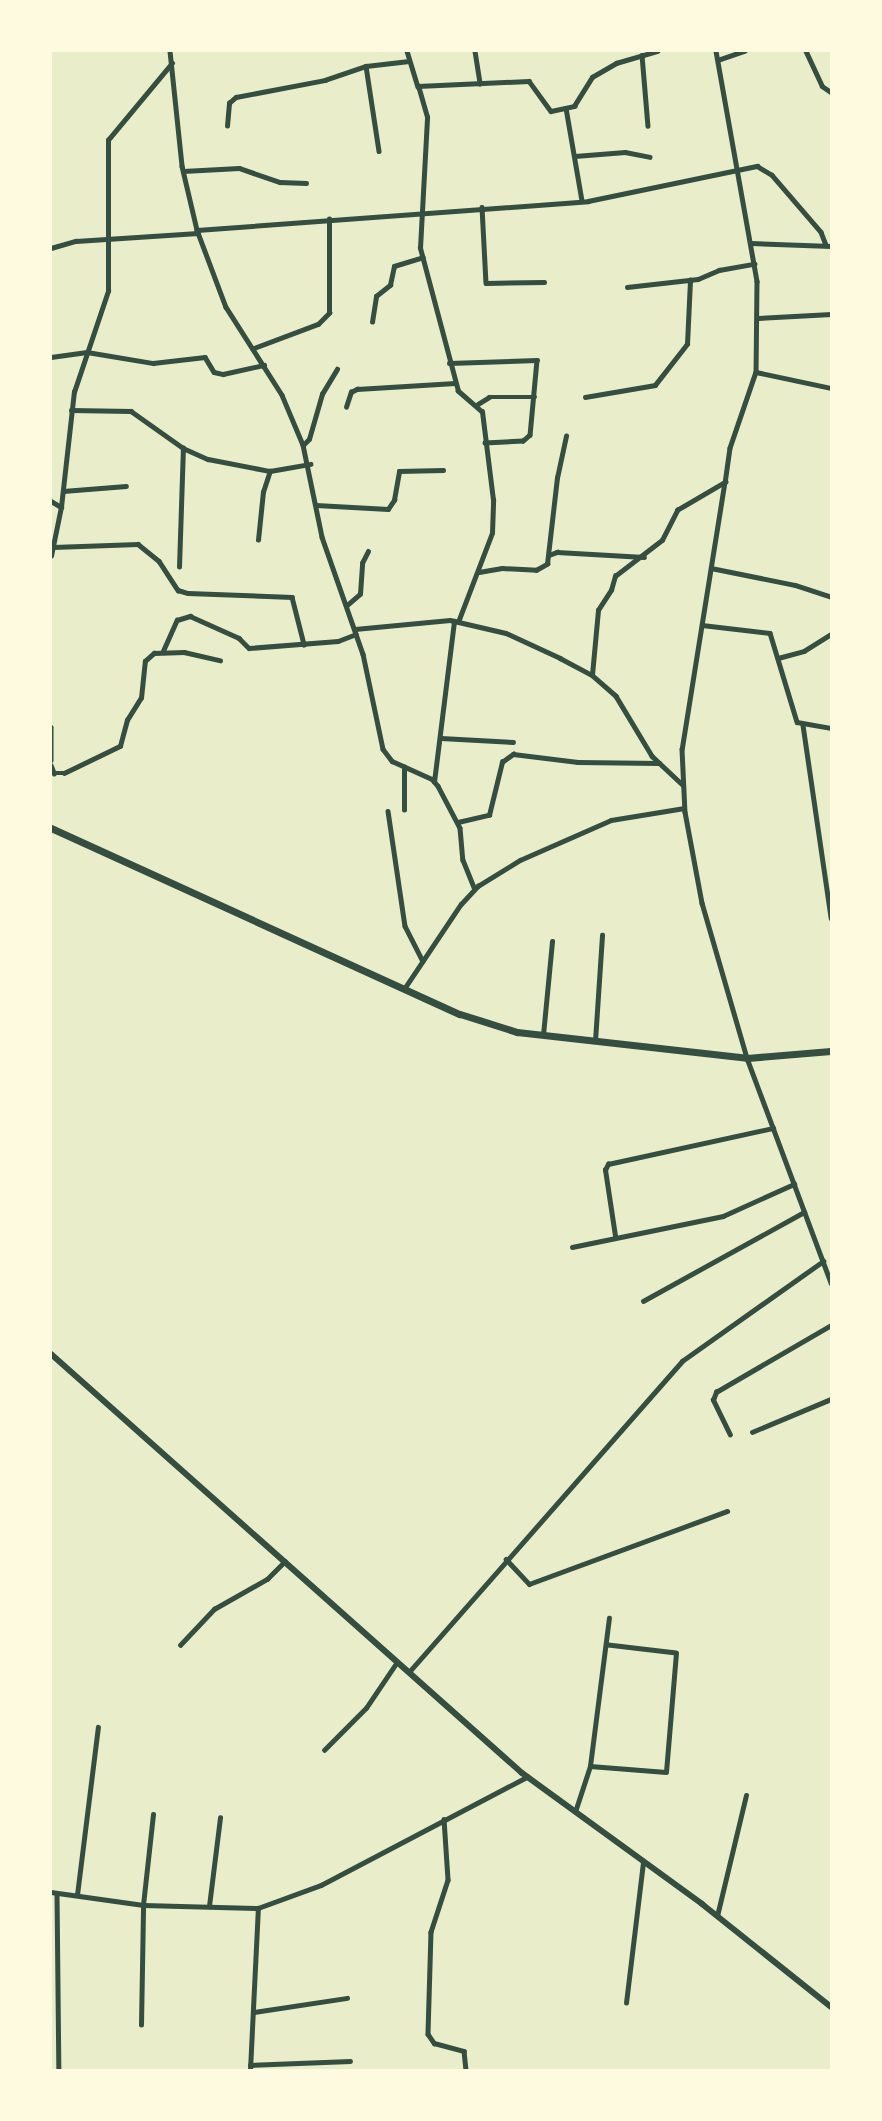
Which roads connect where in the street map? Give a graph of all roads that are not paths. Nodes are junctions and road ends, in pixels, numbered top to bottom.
1 (170, 51) edge
2 (407, 51) edge
3 (475, 51) edge
4 (657, 51) edge
5 (716, 51) edge
6 (744, 51) edge
7 (806, 51) edge
8 (642, 55) junction
9 (718, 60) junction
10 (409, 61) junction
11 (172, 63) junction
12 (366, 66) junction
13 (480, 84) junction
14 (418, 86) junction
15 (831, 92) edge
16 (566, 108) junction
17 (227, 126) dead end
18 (648, 126) dead end
19 (379, 151) dead end
20 (575, 156) junction
21 (650, 157) dead end
22 (183, 171) junction
23 (738, 171) junction
24 (306, 183) dead end
25 (582, 201) junction
26 (482, 207) junction
27 (421, 212) junction
28 (329, 219) junction
29 (198, 231) junction
30 (108, 239) junction
31 (751, 243) junction
32 (829, 245) edge
33 (51, 248) edge
34 (423, 257) junction
35 (754, 264) junction
36 (690, 280) junction
37 (543, 282) dead end
38 (627, 287) dead end
39 (831, 314) edge
40 (758, 318) junction
41 (372, 322) dead end
42 (254, 348) junction
43 (87, 352) junction
44 (51, 357) edge
45 (449, 363) junction
46 (264, 365) junction
47 (337, 369) dead end
48 (756, 372) junction
49 (456, 383) junction
50 (831, 388) edge
51 (535, 397) junction
52 (585, 397) dead end
53 (478, 404) junction
54 (345, 407) dead end
55 (71, 410) junction
56 (566, 436) dead end
57 (485, 444) junction
58 (303, 445) junction
59 (183, 448) junction
60 (310, 464) junction
61 (443, 470) dead end
62 (270, 471) junction
63 (725, 482) junction
64 (126, 486) dead end
65 (63, 491) junction
66 (51, 501) edge
67 (316, 505) junction
68 (62, 507) junction
69 (258, 540) dead end
70 (53, 547) junction
71 (368, 551) dead end
72 (549, 555) junction
73 (51, 556) edge
74 (644, 557) junction
75 (179, 567) dead end
76 (711, 568) junction
77 (479, 572) junction
78 (831, 597) edge
79 (346, 606) junction
80 (456, 621) junction
81 (702, 625) junction
82 (356, 632) junction
83 (831, 634) edge
84 (304, 644) junction
85 (163, 651) junction
86 (778, 658) junction
87 (220, 660) dead end
88 (592, 675) junction
89 (803, 725) junction
90 (51, 727) edge
91 (831, 728) edge
92 (441, 738) junction
93 (513, 742) dead end
94 (51, 762) edge
95 (659, 763) junction
96 (404, 767) junction
97 (434, 782) junction
98 (684, 785) junction
99 (684, 808) junction
100 (404, 810) dead end
101 (388, 811) dead end
102 (458, 822) junction
103 (51, 828) edge
104 (475, 889) junction
105 (831, 918) edge
106 (602, 935) dead end
107 (552, 941) dead end
108 (423, 961) junction
109 (404, 989) junction
110 (543, 1035) junction
111 (595, 1041) junction
112 (831, 1051) edge
113 (747, 1058) junction
114 (773, 1128) junction
115 (794, 1184) junction
116 (804, 1212) junction
117 (615, 1236) junction
118 (572, 1247) dead end
119 (823, 1261) junction
120 (831, 1283) edge
121 (644, 1301) dead end
122 (831, 1325) edge
123 (52, 1357) edge
124 (831, 1399) edge
125 (752, 1432) dead end
126 (730, 1435) dead end
127 (727, 1511) dead end
128 (506, 1559) junction
129 (285, 1562) junction
130 (609, 1618) dead end
131 (180, 1645) dead end
132 (608, 1645) junction
133 (397, 1662) junction
134 (409, 1672) junction
135 (98, 1727) dead end
136 (324, 1750) dead end
137 (590, 1766) junction
138 (527, 1777) junction
139 (746, 1795) dead end
140 (575, 1812) junction
141 (153, 1815) dead end
142 (220, 1818) dead end
143 (444, 1819) junction
144 (643, 1862) junction
145 (51, 1892) edge
146 (57, 1893) junction
147 (77, 1895) junction
148 (144, 1905) junction
149 (209, 1906) junction
150 (258, 1908) junction
151 (717, 1916) junction
152 (51, 1967) edge
153 (58, 1968) junction
154 (346, 1998) dead end
155 (626, 2003) dead end
156 (831, 2007) edge
157 (254, 2012) junction
158 (141, 2025) dead end
159 (51, 2035) edge
160 (59, 2036) junction
161 (350, 2061) dead end
162 (250, 2068) edge
163 (59, 2070) edge
164 (466, 2070) edge

1 - 11 street
2 - 10 street
3 - 13 street
4 - 8 street
5 - 9 street
6 - 9 street
7 - 15 street
8 - 16 street
8 - 18 street
9 - 23 street
10 - 12 street
10 - 14 street
11 - 22 street
11 - 30 street
12 - 17 street
12 - 19 street
13 - 14 street
13 - 16 street
14 - 27 street
16 - 20 street
20 - 21 street
20 - 25 street
22 - 24 street
22 - 29 street
23 - 25 street
23 - 31 street
23 - 32 street
25 - 26 street
26 - 27 street
26 - 37 street
27 - 28 street
27 - 34 street
28 - 29 street
28 - 42 street
29 - 30 street
29 - 42 street
30 - 33 street
30 - 43 street
31 - 32 street
31 - 35 street
34 - 41 street
34 - 45 street
35 - 36 street
35 - 40 street
36 - 38 street
36 - 52 street
39 - 40 street
40 - 48 street
42 - 46 street
43 - 44 street
43 - 46 street
43 - 55 street
45 - 49 street
45 - 51 street
46 - 58 street
47 - 58 street
48 - 50 street
48 - 63 street
49 - 53 street
49 - 54 street
51 - 53 street
51 - 57 street
53 - 57 street
55 - 59 street
55 - 65 street
56 - 72 street
57 - 77 street
58 - 60 street
59 - 62 street
59 - 75 street
60 - 62 street
60 - 67 street
61 - 67 street
62 - 69 street
63 - 74 street
63 - 76 street
64 - 65 street
65 - 68 street
66 - 68 street
67 - 79 street
68 - 70 street
70 - 73 street
70 - 84 street
71 - 79 street
72 - 74 street
72 - 77 street
74 - 88 street
76 - 78 street
76 - 81 street
77 - 80 street
79 - 82 street
80 - 82 street
80 - 88 street
80 - 92 street
81 - 86 street
81 - 98 street
82 - 84 street
82 - 96 street
83 - 86 street
84 - 85 street
85 - 87 street
85 - 94 street
86 - 89 street
88 - 95 street
89 - 91 street
89 - 105 street
90 - 94 street
92 - 93 street
92 - 97 street
95 - 98 street
95 - 102 street
96 - 97 street
96 - 100 street
97 - 102 street
98 - 99 street
99 - 104 street
99 - 113 street
101 - 108 street
102 - 104 street
103 - 109 main road
104 - 108 street
106 - 111 street
107 - 110 street
108 - 109 street
109 - 110 main road
110 - 111 main road
111 - 113 main road
112 - 113 main road
113 - 114 street
114 - 115 street
114 - 117 street
115 - 116 street
115 - 117 street
116 - 119 street
116 - 121 street
117 - 118 street
119 - 120 street
119 - 128 street
122 - 126 street
123 - 129 street
124 - 125 street
127 - 128 street
128 - 134 street
129 - 131 street
129 - 133 street
130 - 132 street
132 - 137 street
132 - 137 street
133 - 134 street
133 - 136 street
134 - 138 street
135 - 147 street
137 - 140 street
138 - 140 street
138 - 143 street
139 - 151 street
140 - 144 street
141 - 148 street
142 - 149 street
143 - 150 street
143 - 164 street
144 - 151 street
144 - 155 street
145 - 146 street
146 - 147 street
146 - 153 street
147 - 148 street
148 - 149 street
148 - 158 street
149 - 150 street
150 - 157 street
151 - 156 street
152 - 153 street
153 - 160 street
154 - 157 street
157 - 162 street
159 - 160 street
160 - 163 street
161 - 162 street

